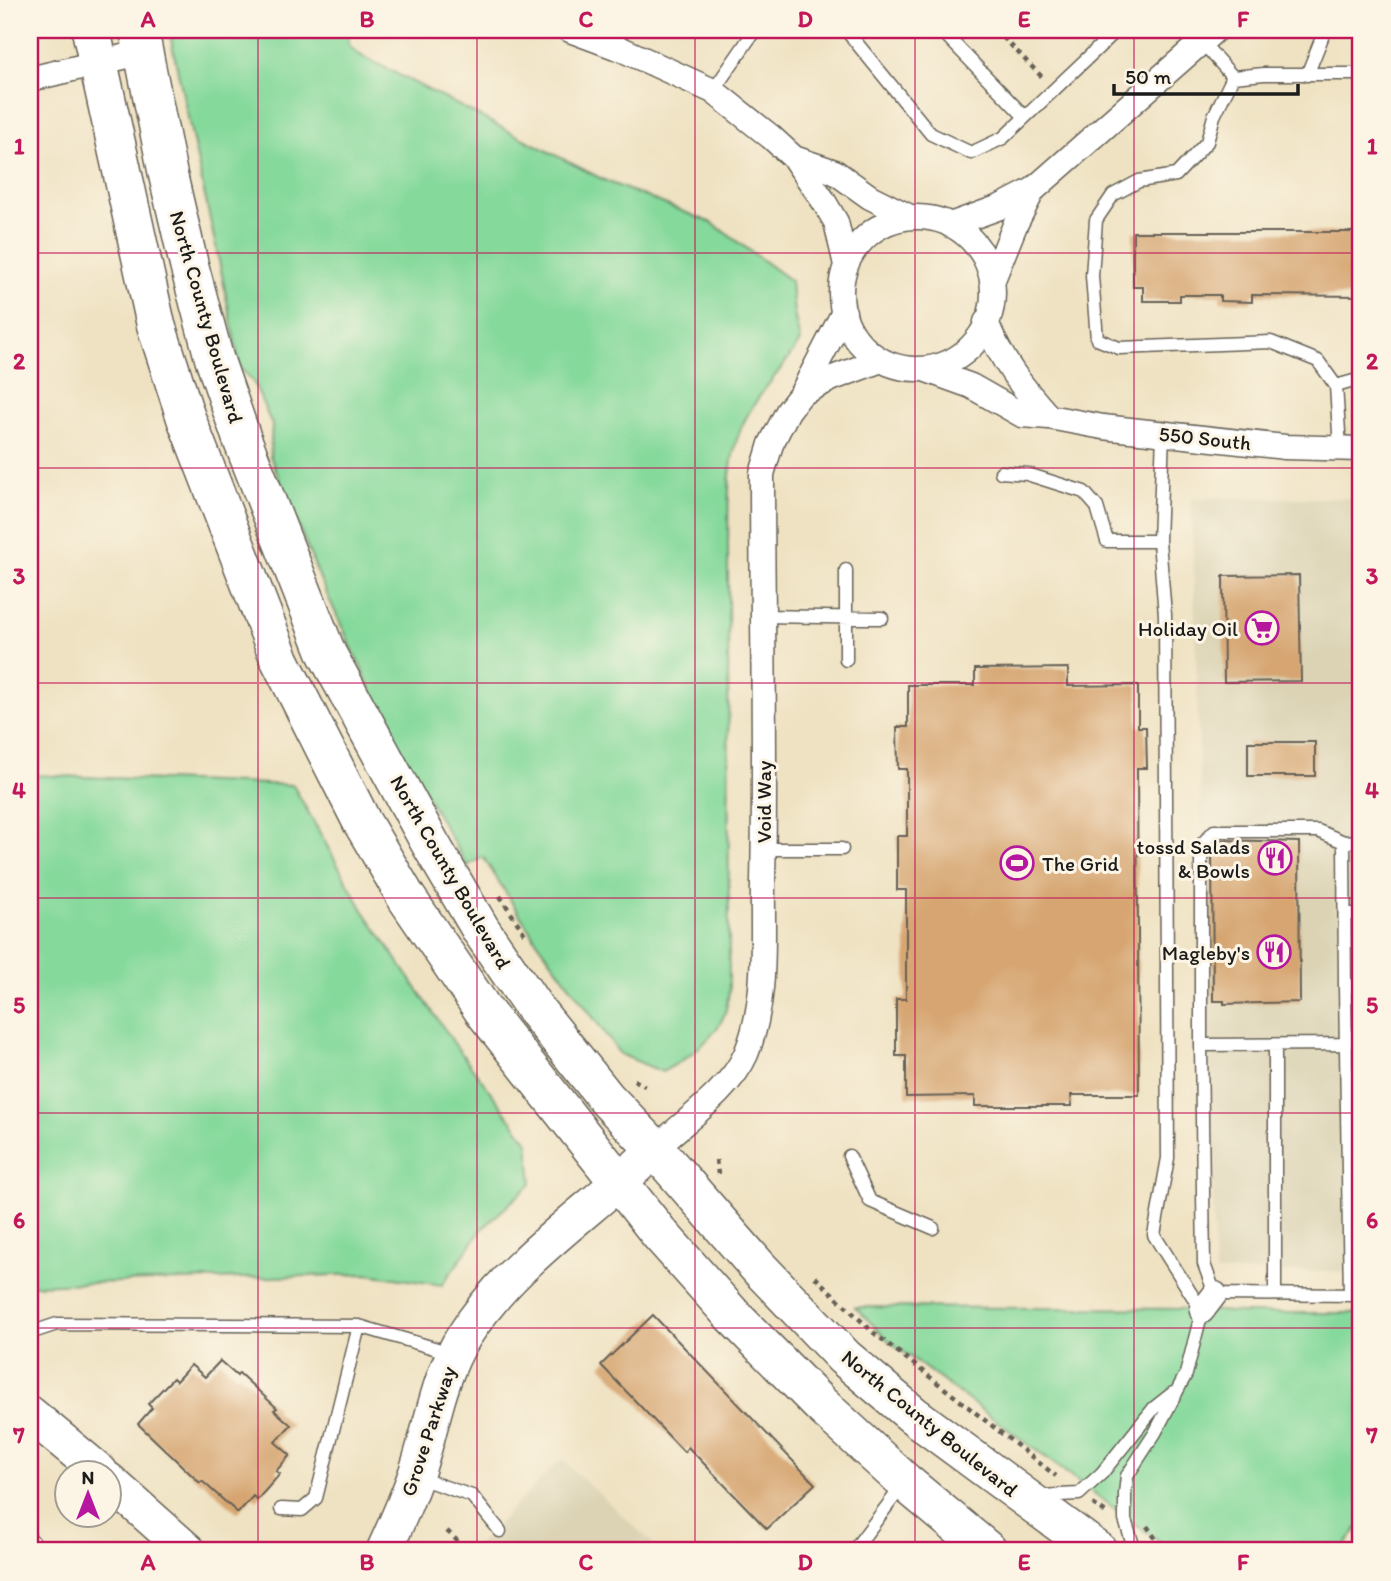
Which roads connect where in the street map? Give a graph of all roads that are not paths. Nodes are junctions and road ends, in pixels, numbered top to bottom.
1 (570, 30) edge
2 (755, 30) edge
3 (846, 30) edge
4 (941, 30) edge
5 (1116, 30) edge
6 (1325, 30) edge
7 (1208, 36) edge
8 (142, 41) edge
9 (94, 47) edge
10 (1361, 74) edge
11 (1307, 75) junction
12 (1233, 76) junction
13 (30, 79) edge
14 (713, 91) junction
15 (1025, 117) junction
16 (793, 158) junction
17 (1033, 190) junction
18 (910, 217) junction
19 (950, 225) junction
20 (846, 265) junction
21 (992, 282) junction
22 (844, 312) junction
23 (986, 322) junction
24 (881, 360) junction
25 (924, 369) junction
26 (1361, 379) edge
27 (1336, 386) junction
28 (802, 393) junction
29 (1049, 417) junction
30 (1163, 434) junction
31 (1351, 448) edge
32 (1001, 472) dead end
33 (1159, 541) junction
34 (846, 570) dead end
35 (762, 616) junction
36 (847, 617) junction
37 (882, 618) dead end
38 (846, 660) dead end
39 (1361, 841) edge
40 (1344, 842) junction
41 (764, 849) junction
42 (842, 849) dead end
43 (1345, 914) junction
44 (1361, 914) edge
45 (1345, 987) junction
46 (1361, 987) edge
47 (1346, 1044) junction
48 (1201, 1045) junction
49 (1276, 1045) junction
50 (1346, 1084) junction
51 (1361, 1084) edge
52 (849, 1156) dead end
53 (635, 1168) junction
54 (933, 1228) dead end
55 (1275, 1294) junction
56 (1355, 1295) edge
57 (1209, 1302) junction
58 (359, 1326) junction
59 (30, 1334) edge
60 (454, 1354) junction
61 (1179, 1388) junction
62 (32, 1420) edge
63 (82, 1458) edge
64 (415, 1476) junction
65 (905, 1482) junction
66 (122, 1492) edge
67 (1022, 1496) junction
68 (281, 1509) dead end
69 (500, 1531) dead end
70 (1108, 1536) edge
71 (30, 1538) edge
72 (41, 1551) edge
73 (188, 1551) edge
74 (384, 1551) edge
75 (853, 1551) edge
76 (988, 1551) edge
77 (1135, 1551) edge

1 - 14 street
2 - 14 lane
3 - 15 lane
4 - 15 lane
5 - 15 lane
6 - 11 lane
7 - 12 lane
7 - 17 street
8 - 9 street
8 - 53 main road, North County Boulevard
9 - 13 street
9 - 53 main road, North County Boulevard
10 - 11 lane
11 - 12 lane
12 - 27 lane
14 - 16 street
16 - 18 street
16 - 20 street
17 - 19 street
17 - 21 street
18 - 19 street
18 - 20 street
19 - 21 street
20 - 22 street
21 - 23 street
22 - 24 street
22 - 28 street, Void Way
23 - 25 street
23 - 29 street
24 - 25 street
24 - 28 street
25 - 29 street, 550 South
26 - 27 lane
27 - 31 lane
28 - 35 street, Void Way
29 - 30 street, 550 South
30 - 31 street, 550 South
30 - 33 lane
32 - 33 lane
33 - 57 lane
34 - 36 lane
35 - 36 lane
35 - 41 street, Void Way
36 - 37 lane
36 - 38 lane
39 - 40 lane
40 - 43 lane
40 - 48 lane
41 - 42 lane
41 - 53 street, Void Way
43 - 44 lane
43 - 45 lane
45 - 46 lane
45 - 47 lane
47 - 49 lane
47 - 50 lane
48 - 49 lane
48 - 57 lane
49 - 55 lane
50 - 51 lane
50 - 56 lane
52 - 54 lane
53 - 60 street, Grove Parkway
53 - 65 main road, North County Boulevard
53 - 67 main road, North County Boulevard
55 - 56 lane
55 - 57 lane
57 - 61 lane
58 - 59 lane
58 - 60 lane
58 - 68 lane
60 - 64 street, Grove Parkway
61 - 67 lane
61 - 77 lane
62 - 63 street
64 - 69 lane
64 - 74 street, Grove Parkway
65 - 75 lane
65 - 76 main road, North County Boulevard
66 - 73 street
67 - 70 main road, North County Boulevard
71 - 72 lane

